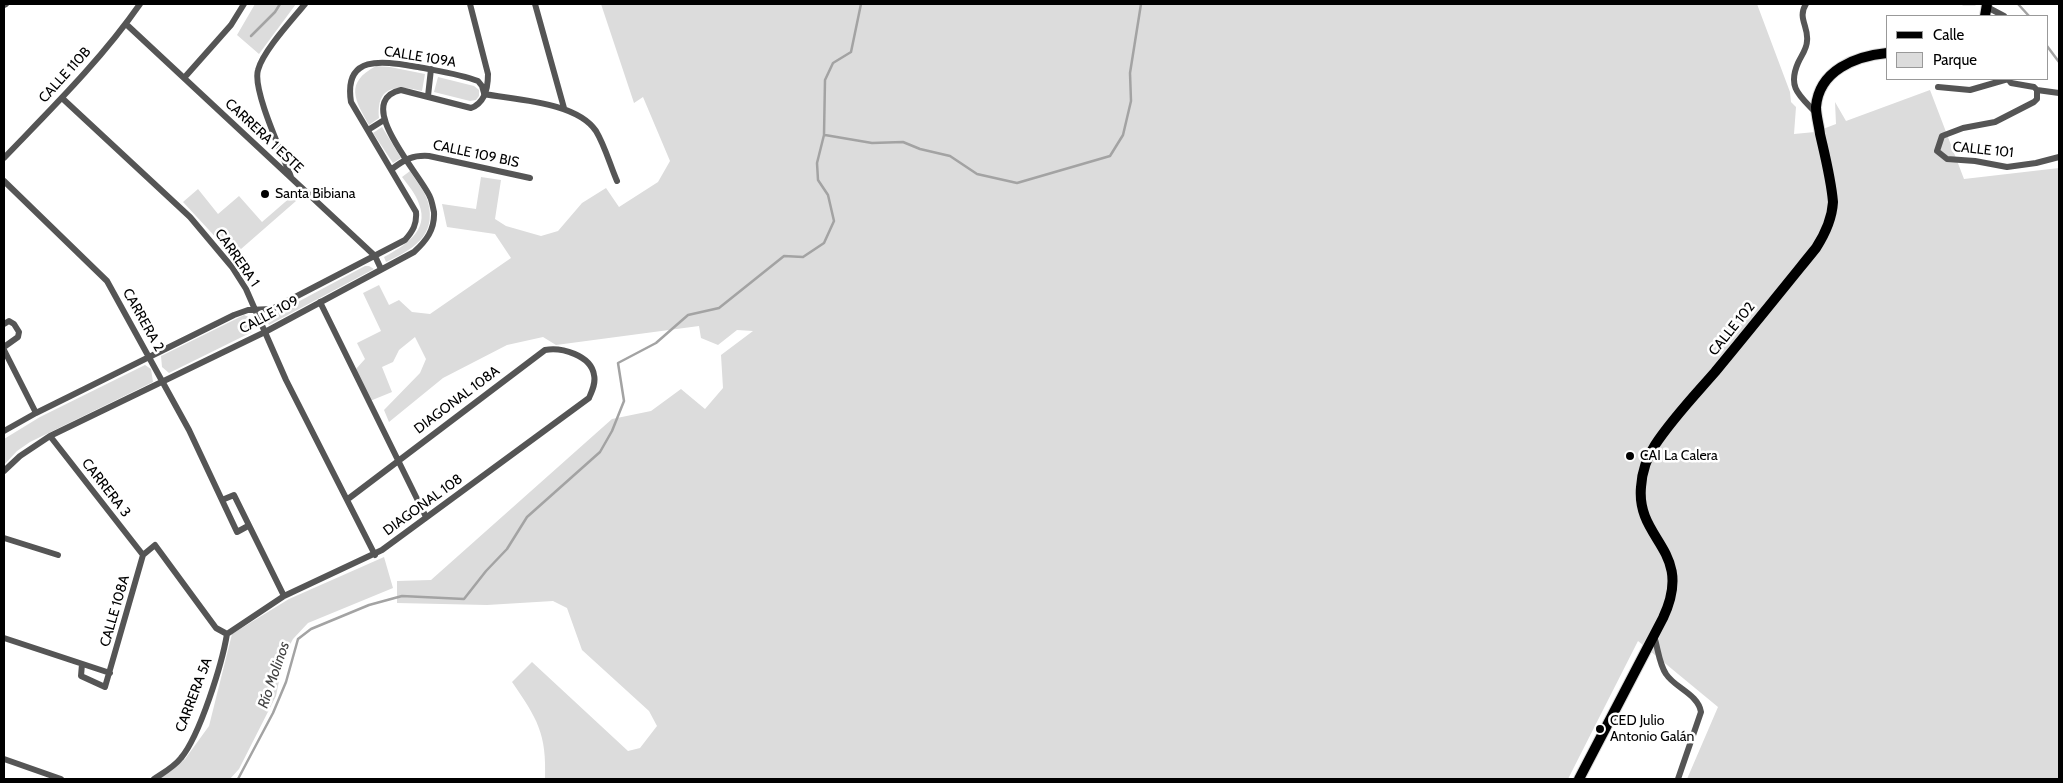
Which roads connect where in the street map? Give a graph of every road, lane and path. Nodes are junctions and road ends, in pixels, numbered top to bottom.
1 (140, 4) edge
2 (244, 4) edge
3 (305, 4) edge
4 (470, 4) edge
5 (535, 4) edge
6 (1806, 4) edge
7 (1987, 9) edge
8 (2002, 15) edge
9 (126, 24) junction
10 (1886, 53) edge
11 (431, 70) junction
12 (184, 78) junction
13 (2005, 80) edge
14 (2009, 80) edge
15 (351, 82) joint
16 (1938, 87) dead end
17 (2037, 90) junction
18 (2059, 93) edge
19 (484, 94) junction
20 (428, 96) junction
21 (62, 98) junction
22 (564, 108) junction
23 (1816, 114) junction
24 (384, 120) junction
25 (368, 130) junction
26 (2059, 156) edge
27 (4, 158) edge
28 (405, 159) junction
29 (392, 169) junction
30 (530, 178) dead end
31 (293, 180) junction
32 (4, 181) edge
33 (617, 181) dead end
34 (375, 256) junction
35 (381, 269) junction
36 (320, 302) junction
37 (256, 310) junction
38 (4, 324) edge
39 (265, 332) junction
40 (4, 348) edge
41 (149, 357) junction
42 (587, 362) joint
43 (163, 382) junction
44 (36, 413) junction
45 (4, 431) edge
46 (50, 436) junction
47 (398, 460) junction
48 (4, 471) edge
49 (348, 499) junction
50 (222, 500) junction
51 (426, 517) junction
52 (248, 526) junction
53 (4, 538) edge
54 (143, 554) junction
55 (58, 555) dead end
56 (375, 555) junction
57 (284, 596) junction
58 (227, 634) junction
59 (1654, 635) junction
60 (4, 638) edge
61 (82, 664) junction
62 (110, 672) junction
63 (4, 759) edge
64 (61, 779) edge
65 (154, 779) edge
66 (1579, 779) edge
67 (1678, 779) edge

1 - 9 street, CALLE 110B
2 - 12 street
3 - 31 street
4 - 19 street
5 - 22 street
6 - 23 street
7 - 8 street
9 - 12 street, CARRERA 1 ESTE
9 - 21 street, CALLE 110B
10 - 23 main road
11 - 15 street, CALLE 109A
11 - 19 street, CALLE 109A
11 - 20 street
12 - 31 street, CARRERA 1 ESTE
13 - 16 street
14 - 17 street
15 - 25 street, CALLE 109
17 - 18 street
17 - 26 street, CALLE 101
19 - 20 street
19 - 22 street
20 - 24 street
21 - 27 street, CALLE 110B
21 - 37 street, CARRERA 1
22 - 33 street
23 - 59 main road, CALLE 102
24 - 25 street
24 - 28 street, CALLE 109
25 - 29 street, CALLE 109
28 - 29 street
28 - 30 street, CALLE 109 BIS
28 - 35 street, CALLE 109
29 - 34 street, CALLE 109
31 - 34 street, CARRERA 1 ESTE
32 - 41 street, CARRERA 2
34 - 35 street, CARRERA 1 ESTE
34 - 37 street, CALLE 109
35 - 36 street, CALLE 109
36 - 39 street, CALLE 109
36 - 47 street
37 - 39 street, CARRERA 1
37 - 41 street, CALLE 109
38 - 40 street
39 - 43 street, CALLE 109
39 - 49 street, CARRERA 1
40 - 44 street
41 - 43 street, CARRERA 2
41 - 44 street, CALLE 109
42 - 47 street, DIAGONAL 108A
42 - 51 street, DIAGONAL 108
43 - 46 street, CALLE 109
43 - 50 street, CARRERA 2
44 - 45 street, CALLE 109
46 - 48 street, CALLE 109
46 - 54 street, CARRERA 3
47 - 49 street, DIAGONAL 108A
47 - 51 street
49 - 56 street, CARRERA 1
50 - 52 street
50 - 52 street, CARRERA 2
51 - 56 street, DIAGONAL 108
52 - 57 street
53 - 55 street
54 - 58 street
54 - 62 street, CALLE 108A
56 - 57 street, DIAGONAL 108
57 - 58 street, DIAGONAL 108
58 - 65 street, CARRERA 5A
59 - 66 main road, CALLE 102
59 - 67 street
60 - 61 street
61 - 62 street
61 - 62 street, CALLE 108A
63 - 64 street

